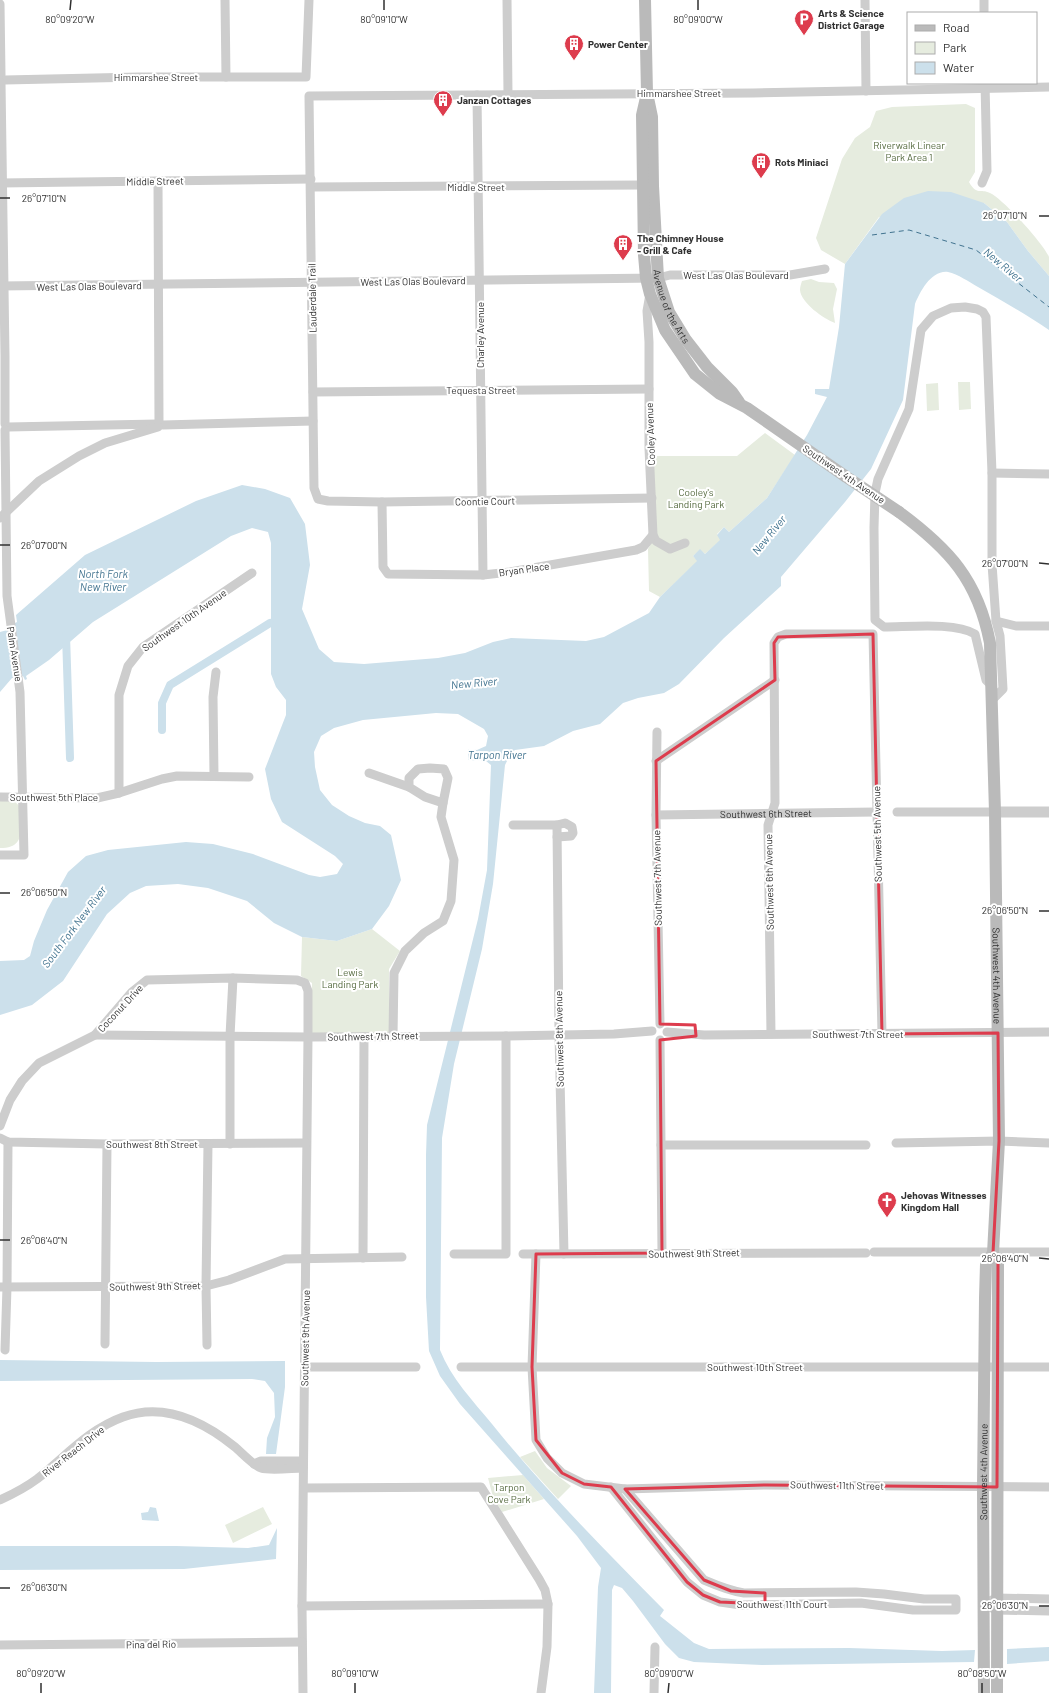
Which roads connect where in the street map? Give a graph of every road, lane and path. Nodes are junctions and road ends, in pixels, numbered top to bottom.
1 (225, 0) edge
2 (309, 0) edge
3 (507, 0) edge
4 (645, 0) edge
5 (865, 0) edge
6 (984, 0) edge
7 (0, 4) edge
8 (984, 12) edge
9 (226, 77) junction
10 (1, 79) edge
11 (984, 86) edge
12 (1049, 87) edge
13 (866, 91) junction
14 (647, 93) junction
15 (508, 94) junction
16 (478, 95) junction
17 (309, 96) joint
18 (158, 181) junction
19 (982, 182) dead end
20 (2, 183) edge
21 (311, 183) junction
22 (642, 185) junction
23 (479, 187) junction
24 (825, 269) dead end
25 (652, 278) junction
26 (480, 280) junction
27 (312, 282) junction
28 (159, 285) junction
29 (2, 286) edge
30 (650, 294) junction
31 (649, 389) junction
32 (481, 390) junction
33 (313, 392) junction
34 (744, 406) junction
35 (313, 421) junction
36 (159, 424) junction
37 (4, 427) edge
38 (992, 472) junction
39 (1049, 474) edge
40 (652, 498) junction
41 (318, 499) joint
42 (482, 501) junction
43 (382, 502) junction
44 (3, 515) edge
45 (652, 535) junction
46 (685, 543) dead end
47 (252, 573) dead end
48 (483, 575) junction
49 (996, 621) junction
50 (1016, 626) junction
51 (1049, 626) edge
52 (778, 636) joint
53 (1000, 636) junction
54 (216, 672) dead end
55 (775, 680) junction
56 (992, 685) junction
57 (992, 700) junction
58 (656, 732) dead end
59 (656, 762) junction
60 (369, 773) dead end
61 (214, 776) junction
62 (249, 776) dead end
63 (409, 787) junction
64 (119, 793) junction
65 (0, 797) edge
66 (23, 797) junction
67 (443, 803) junction
68 (876, 812) junction
69 (897, 812) dead end
70 (995, 812) junction
71 (1049, 812) edge
72 (772, 813) junction
73 (656, 815) junction
74 (557, 824) junction
75 (513, 825) dead end
76 (557, 837) junction
77 (0, 855) edge
78 (233, 978) junction
79 (305, 983) joint
80 (660, 1024) junction
81 (652, 1031) junction
82 (667, 1032) junction
83 (1049, 1032) edge
84 (998, 1033) junction
85 (559, 1034) junction
86 (771, 1034) junction
87 (882, 1034) junction
88 (95, 1035) junction
89 (230, 1036) junction
90 (393, 1036) junction
91 (506, 1036) junction
92 (308, 1037) junction
93 (364, 1037) junction
94 (660, 1040) junction
95 (0, 1126) edge
96 (4, 1140) edge
97 (306, 1142) junction
98 (999, 1142) junction
99 (896, 1143) dead end
100 (1049, 1143) edge
101 (107, 1144) junction
102 (208, 1144) junction
103 (230, 1144) junction
104 (661, 1145) junction
105 (866, 1145) dead end
106 (1049, 1252) edge
107 (662, 1253) junction
108 (994, 1253) junction
109 (454, 1254) dead end
110 (523, 1254) dead end
111 (536, 1254) junction
112 (564, 1254) junction
113 (402, 1257) dead end
114 (306, 1258) junction
115 (363, 1258) junction
116 (206, 1286) junction
117 (3, 1287) edge
118 (106, 1287) junction
119 (105, 1344) dead end
120 (207, 1345) dead end
121 (4, 1350) dead end
122 (305, 1367) junction
123 (416, 1367) dead end
124 (461, 1367) dead end
125 (532, 1367) junction
126 (984, 1367) junction
127 (997, 1367) junction
128 (1049, 1367) edge
129 (303, 1464) junction
130 (611, 1487) junction
131 (983, 1487) junction
132 (997, 1487) junction
133 (1049, 1487) edge
134 (304, 1488) junction
135 (625, 1489) junction
136 (0, 1500) edge
137 (765, 1593) junction
138 (997, 1598) junction
139 (1049, 1599) edge
140 (548, 1604) junction
141 (765, 1604) junction
142 (984, 1604) junction
143 (302, 1606) junction
144 (997, 1610) junction
145 (1049, 1611) edge
146 (302, 1642) junction
147 (0, 1645) edge
148 (656, 1647) dead end
149 (303, 1693) edge
150 (541, 1693) edge
151 (654, 1693) edge
152 (984, 1693) edge
153 (997, 1693) edge

1 - 9 street
2 - 9 street, Himmarshee Street
3 - 15 street
4 - 14 main road, Avenue of the Arts
5 - 13 street
6 - 8 street
7 - 10 street, Palm Avenue
9 - 10 street, Himmarshee Street
10 - 20 street, Palm Avenue
11 - 12 street, Himmarshee Street
11 - 13 street, Himmarshee Street
11 - 19 street
13 - 14 street, Himmarshee Street
14 - 15 street, Himmarshee Street
14 - 22 main road, Avenue of the Arts
14 - 25 main road, Avenue of the Arts
15 - 16 street, Himmarshee Street
16 - 17 street, Himmarshee Street
16 - 23 street, Charley Avenue
17 - 21 street, Lauderdale Trail
18 - 20 street, Middle Street
18 - 21 street, Middle Street
18 - 28 street
20 - 29 street, Palm Avenue
21 - 23 street, Middle Street
21 - 27 street, Lauderdale Trail
22 - 23 street, Middle Street
22 - 25 main road, Avenue of the Arts
23 - 26 street, Charley Avenue
24 - 25 street, West Las Olas Boulevard
25 - 26 street, West Las Olas Boulevard
25 - 30 main road, Southwest 4th Avenue
25 - 34 main road, Avenue of the Arts
26 - 27 street, West Las Olas Boulevard
26 - 32 street, Charley Avenue
27 - 28 street, West Las Olas Boulevard
27 - 33 street, Lauderdale Trail
28 - 29 street, West Las Olas Boulevard
28 - 36 street
29 - 37 street, Palm Avenue
30 - 31 street, Cooley Avenue
30 - 34 main road, Southwest 4th Avenue
31 - 32 street, Tequesta Street
31 - 40 street, Cooley Avenue
32 - 33 street, Tequesta Street
32 - 42 street, Charley Avenue
33 - 35 street, Lauderdale Trail
34 - 56 main road, Southwest 4th Avenue, bridge
35 - 36 street
35 - 41 street, Lauderdale Trail
36 - 37 street
36 - 44 street
37 - 44 street, Palm Avenue
38 - 39 street
38 - 49 street
38 - 56 street
40 - 42 street, Coontie Court
40 - 45 street, Cooley Avenue
41 - 43 street, Coontie Court
42 - 43 street, Coontie Court
42 - 48 street, Charley Avenue
43 - 48 street, Bryan Place
44 - 66 street, Palm Avenue
45 - 46 street
45 - 48 street, Bryan Place
47 - 64 street, Southwest 10th Avenue
49 - 50 street
49 - 53 street
50 - 51 street
50 - 53 street
52 - 55 street, Southwest 6th Avenue
52 - 68 street, Southwest 5th Avenue
53 - 57 street
54 - 61 street
55 - 59 street
55 - 72 street, Southwest 6th Avenue
56 - 57 main road, Southwest 4th Avenue
57 - 70 main road, Southwest 4th Avenue
58 - 59 street, Southwest 7th Avenue
59 - 73 street, Southwest 7th Avenue
60 - 63 street
61 - 62 street, Southwest 5th Place
61 - 64 street, Southwest 5th Place
63 - 67 street
63 - 67 street
64 - 66 street, Southwest 5th Place
65 - 66 street, Southwest 5th Place
66 - 77 street, Palm Avenue
67 - 90 street
68 - 72 street, Southwest 6th Street
68 - 87 street, Southwest 5th Avenue
69 - 70 street
70 - 71 street
70 - 84 main road, Southwest 4th Avenue
72 - 73 street, Southwest 6th Street
72 - 86 street, Southwest 6th Avenue
73 - 80 street, Southwest 7th Avenue
74 - 75 street
74 - 76 street, Southwest 8th Avenue
74 - 76 street
76 - 85 street, Southwest 8th Avenue
78 - 79 street, Coconut Drive
78 - 88 street, Coconut Drive
78 - 89 street
79 - 92 street, Southwest 9th Avenue
80 - 81 street
80 - 82 street
81 - 85 street, Southwest 7th Street
81 - 94 street
82 - 86 street, Southwest 7th Street
82 - 94 street
83 - 84 street, Southwest 7th Street
84 - 87 street, Southwest 7th Street
84 - 98 main road, Southwest 4th Avenue
85 - 91 street, Southwest 7th Street
85 - 112 street, Southwest 8th Avenue
86 - 87 street, Southwest 7th Street
88 - 89 street, Southwest 7th Street
88 - 95 street, Coconut Drive
89 - 92 street, Southwest 7th Street
89 - 103 street
90 - 91 street, Southwest 7th Street
90 - 93 street, Southwest 7th Street
91 - 109 street
92 - 93 street, Southwest 7th Street
92 - 97 street, Southwest 9th Avenue
93 - 115 street
94 - 104 street
96 - 101 street, Southwest 8th Street
96 - 117 street
97 - 103 street, Southwest 8th Street
97 - 114 street, Southwest 9th Avenue
98 - 99 street
98 - 100 street
98 - 108 main road, Southwest 4th Avenue
101 - 102 street, Southwest 8th Street
101 - 118 street
102 - 103 street, Southwest 8th Street
102 - 116 street
104 - 105 street
104 - 107 street
106 - 108 street, Southwest 9th Street
107 - 108 street, Southwest 9th Street
107 - 112 street, Southwest 9th Street
108 - 126 main road, Southwest 4th Avenue
108 - 127 main road, Southwest 4th Avenue
110 - 111 street, Southwest 9th Street
111 - 112 street, Southwest 9th Street
111 - 125 street
113 - 115 street, Southwest 9th Street
114 - 115 street, Southwest 9th Street
114 - 116 street, Southwest 9th Street
114 - 122 street, Southwest 9th Avenue
116 - 118 street, Southwest 9th Street
116 - 120 street
117 - 118 street, Southwest 9th Street
117 - 121 street
118 - 119 street
122 - 123 street
122 - 129 street, Southwest 9th Avenue
124 - 125 street, Southwest 10th Street
125 - 126 street, Southwest 10th Street
125 - 130 street
126 - 127 street, Southwest 10th Street
126 - 131 main road, Southwest 4th Avenue
127 - 128 street, Southwest 10th Street
127 - 132 main road, Southwest 4th Avenue
129 - 134 street, Southwest 9th Avenue
129 - 136 street, River Reach Drive
130 - 135 street
130 - 141 street, Southwest 11th Court
131 - 132 street, Southwest 11th Street
131 - 135 street, Southwest 11th Street
131 - 142 main road, Southwest 4th Avenue
132 - 133 street, Southwest 11th Street
132 - 138 main road, Southwest 4th Avenue
134 - 140 street
134 - 143 street, Southwest 9th Avenue
135 - 137 street, Southwest 11th Court
137 - 141 street
137 - 141 street, Southwest 11th Court
138 - 139 street
138 - 142 street
138 - 144 main road, Southwest 4th Avenue
140 - 143 street
140 - 150 street
142 - 144 street
142 - 152 main road, Southwest 4th Avenue
143 - 146 street, Southwest 9th Avenue
144 - 145 street
144 - 153 main road, Southwest 4th Avenue
146 - 147 street, Pina del Rio
146 - 149 street, Southwest 9th Avenue
148 - 151 street

